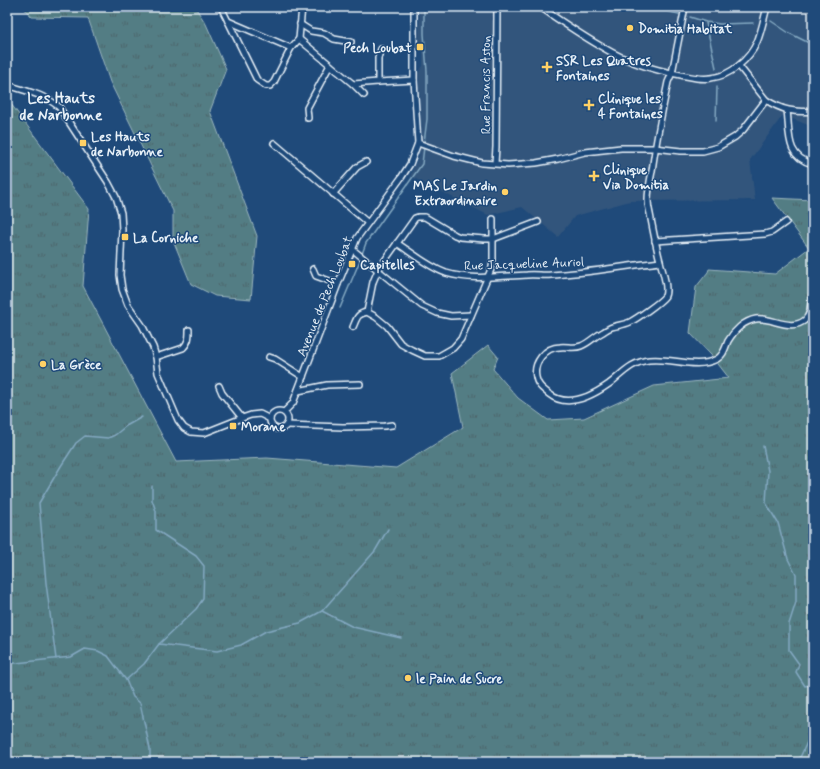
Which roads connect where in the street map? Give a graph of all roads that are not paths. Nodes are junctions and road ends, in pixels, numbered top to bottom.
1 (221, 7) edge
2 (302, 7) edge
3 (414, 7) edge
4 (497, 7) edge
5 (540, 7) edge
6 (686, 7) edge
7 (767, 7) edge
8 (228, 21) junction
9 (300, 24) junction
10 (299, 39) junction
11 (351, 42) dead end
12 (291, 48) junction
13 (381, 49) dead end
14 (330, 65) junction
15 (739, 66) junction
16 (672, 73) junction
17 (414, 80) junction
18 (378, 82) junction
19 (353, 84) junction
20 (7, 85) edge
21 (364, 95) dead end
22 (766, 100) junction
23 (787, 110) junction
24 (813, 111) edge
25 (308, 118) dead end
26 (274, 143) dead end
27 (420, 144) junction
28 (655, 148) junction
29 (366, 162) dead end
30 (495, 163) junction
31 (813, 164) edge
32 (333, 194) junction
33 (493, 219) dead end
34 (538, 222) dead end
35 (786, 222) dead end
36 (368, 223) junction
37 (493, 239) junction
38 (655, 241) junction
39 (397, 243) junction
40 (352, 249) junction
41 (660, 262) junction
42 (313, 269) dead end
43 (378, 270) junction
44 (488, 277) junction
45 (338, 284) junction
46 (813, 293) edge
47 (367, 312) junction
48 (471, 315) junction
49 (353, 327) dead end
50 (189, 330) dead end
51 (156, 357) junction
52 (269, 357) dead end
53 (303, 377) junction
54 (360, 384) dead end
55 (219, 386) dead end
56 (298, 391) junction
57 (284, 412) junction
58 (242, 418) junction
59 (270, 419) junction
60 (287, 425) junction
61 (392, 425) dead end

1 - 8 street
2 - 9 street
3 - 17 street, Avenue de Pech Loubat
4 - 30 street, Rue Francis Aston
5 - 16 street
6 - 16 street
7 - 15 street
8 - 12 street
8 - 12 street
9 - 10 street
9 - 11 street
10 - 12 street
10 - 14 street
13 - 18 street
14 - 19 street
14 - 25 street
15 - 16 street
15 - 22 street
16 - 28 street
17 - 18 street
17 - 27 street, Avenue de Pech Loubat
18 - 19 street
19 - 21 street
20 - 51 street
22 - 23 street
22 - 28 street
23 - 24 street
23 - 31 street
26 - 32 street
27 - 30 street
27 - 36 street, Avenue de Pech Loubat
28 - 30 street
28 - 38 street
29 - 32 street
32 - 36 street
33 - 37 street
34 - 37 street
35 - 38 street
36 - 40 street, Avenue de Pech Loubat
37 - 39 street
37 - 44 street
38 - 41 street
39 - 43 street
39 - 44 street, Rue Jacqueline Auriol
40 - 43 street
40 - 45 street, Avenue de Pech Loubat
41 - 44 street, Rue Jacqueline Auriol
41 - 46 street
42 - 45 street
43 - 47 street
43 - 48 street
44 - 48 street
45 - 53 street, Avenue de Pech Loubat
47 - 48 street
47 - 49 street
50 - 51 street
51 - 58 street
52 - 53 street
53 - 56 street, Avenue de Pech Loubat
54 - 56 street
55 - 58 street
56 - 57 street, Avenue de Pech Loubat
57 - 59 street
57 - 60 street
58 - 59 street
59 - 60 street
60 - 61 street

